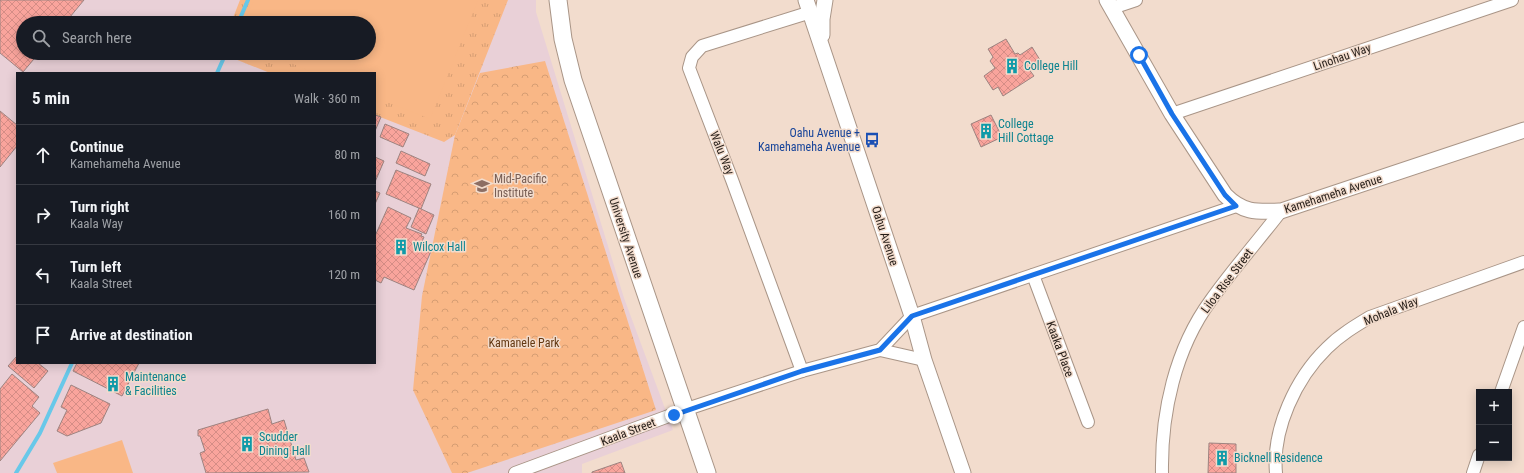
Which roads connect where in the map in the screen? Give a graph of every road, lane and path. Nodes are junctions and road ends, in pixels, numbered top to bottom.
1 (558, 0) edge
2 (825, 0) edge
3 (1136, 0) edge
4 (1512, 0) edge
5 (1109, 4) edge
6 (808, 6) edge
7 (823, 50) junction
8 (1172, 114) junction
9 (1524, 130) edge
10 (1236, 206) junction
11 (1281, 211) junction
12 (1524, 262) edge
13 (1033, 275) junction
14 (912, 316) junction
15 (1524, 327) edge
16 (880, 350) junction
17 (924, 360) junction
18 (802, 371) junction
19 (1502, 389) edge
20 (686, 410) junction
21 (1088, 422) dead end
22 (1477, 461) edge
23 (515, 473) edge
24 (707, 473) edge
25 (963, 473) edge
26 (1162, 473) edge
27 (1276, 473) edge
28 (1473, 473) edge

1 - 20 main road, University Avenue
2 - 7 street
3 - 5 street
4 - 8 street, Linohau Way
5 - 8 street
6 - 7 street, Oahu Avenue
6 - 18 street, Walu Way
7 - 14 street, Oahu Avenue
8 - 10 street
9 - 11 street, Kamehameha Avenue
10 - 11 street, Kamehameha Avenue
10 - 13 street
11 - 26 street, Liloa Rise Street
12 - 27 street, Mohala Way
13 - 14 street
13 - 21 street, Kaaka Place
14 - 16 street
14 - 17 street, Oahu Avenue
15 - 19 street
16 - 17 street, Kaala Street
16 - 18 street, Kaala Street
17 - 25 street, Oahu Avenue
18 - 20 street, Kaala Street
20 - 23 street, Kaala Street
20 - 24 main road, University Avenue
22 - 28 street

